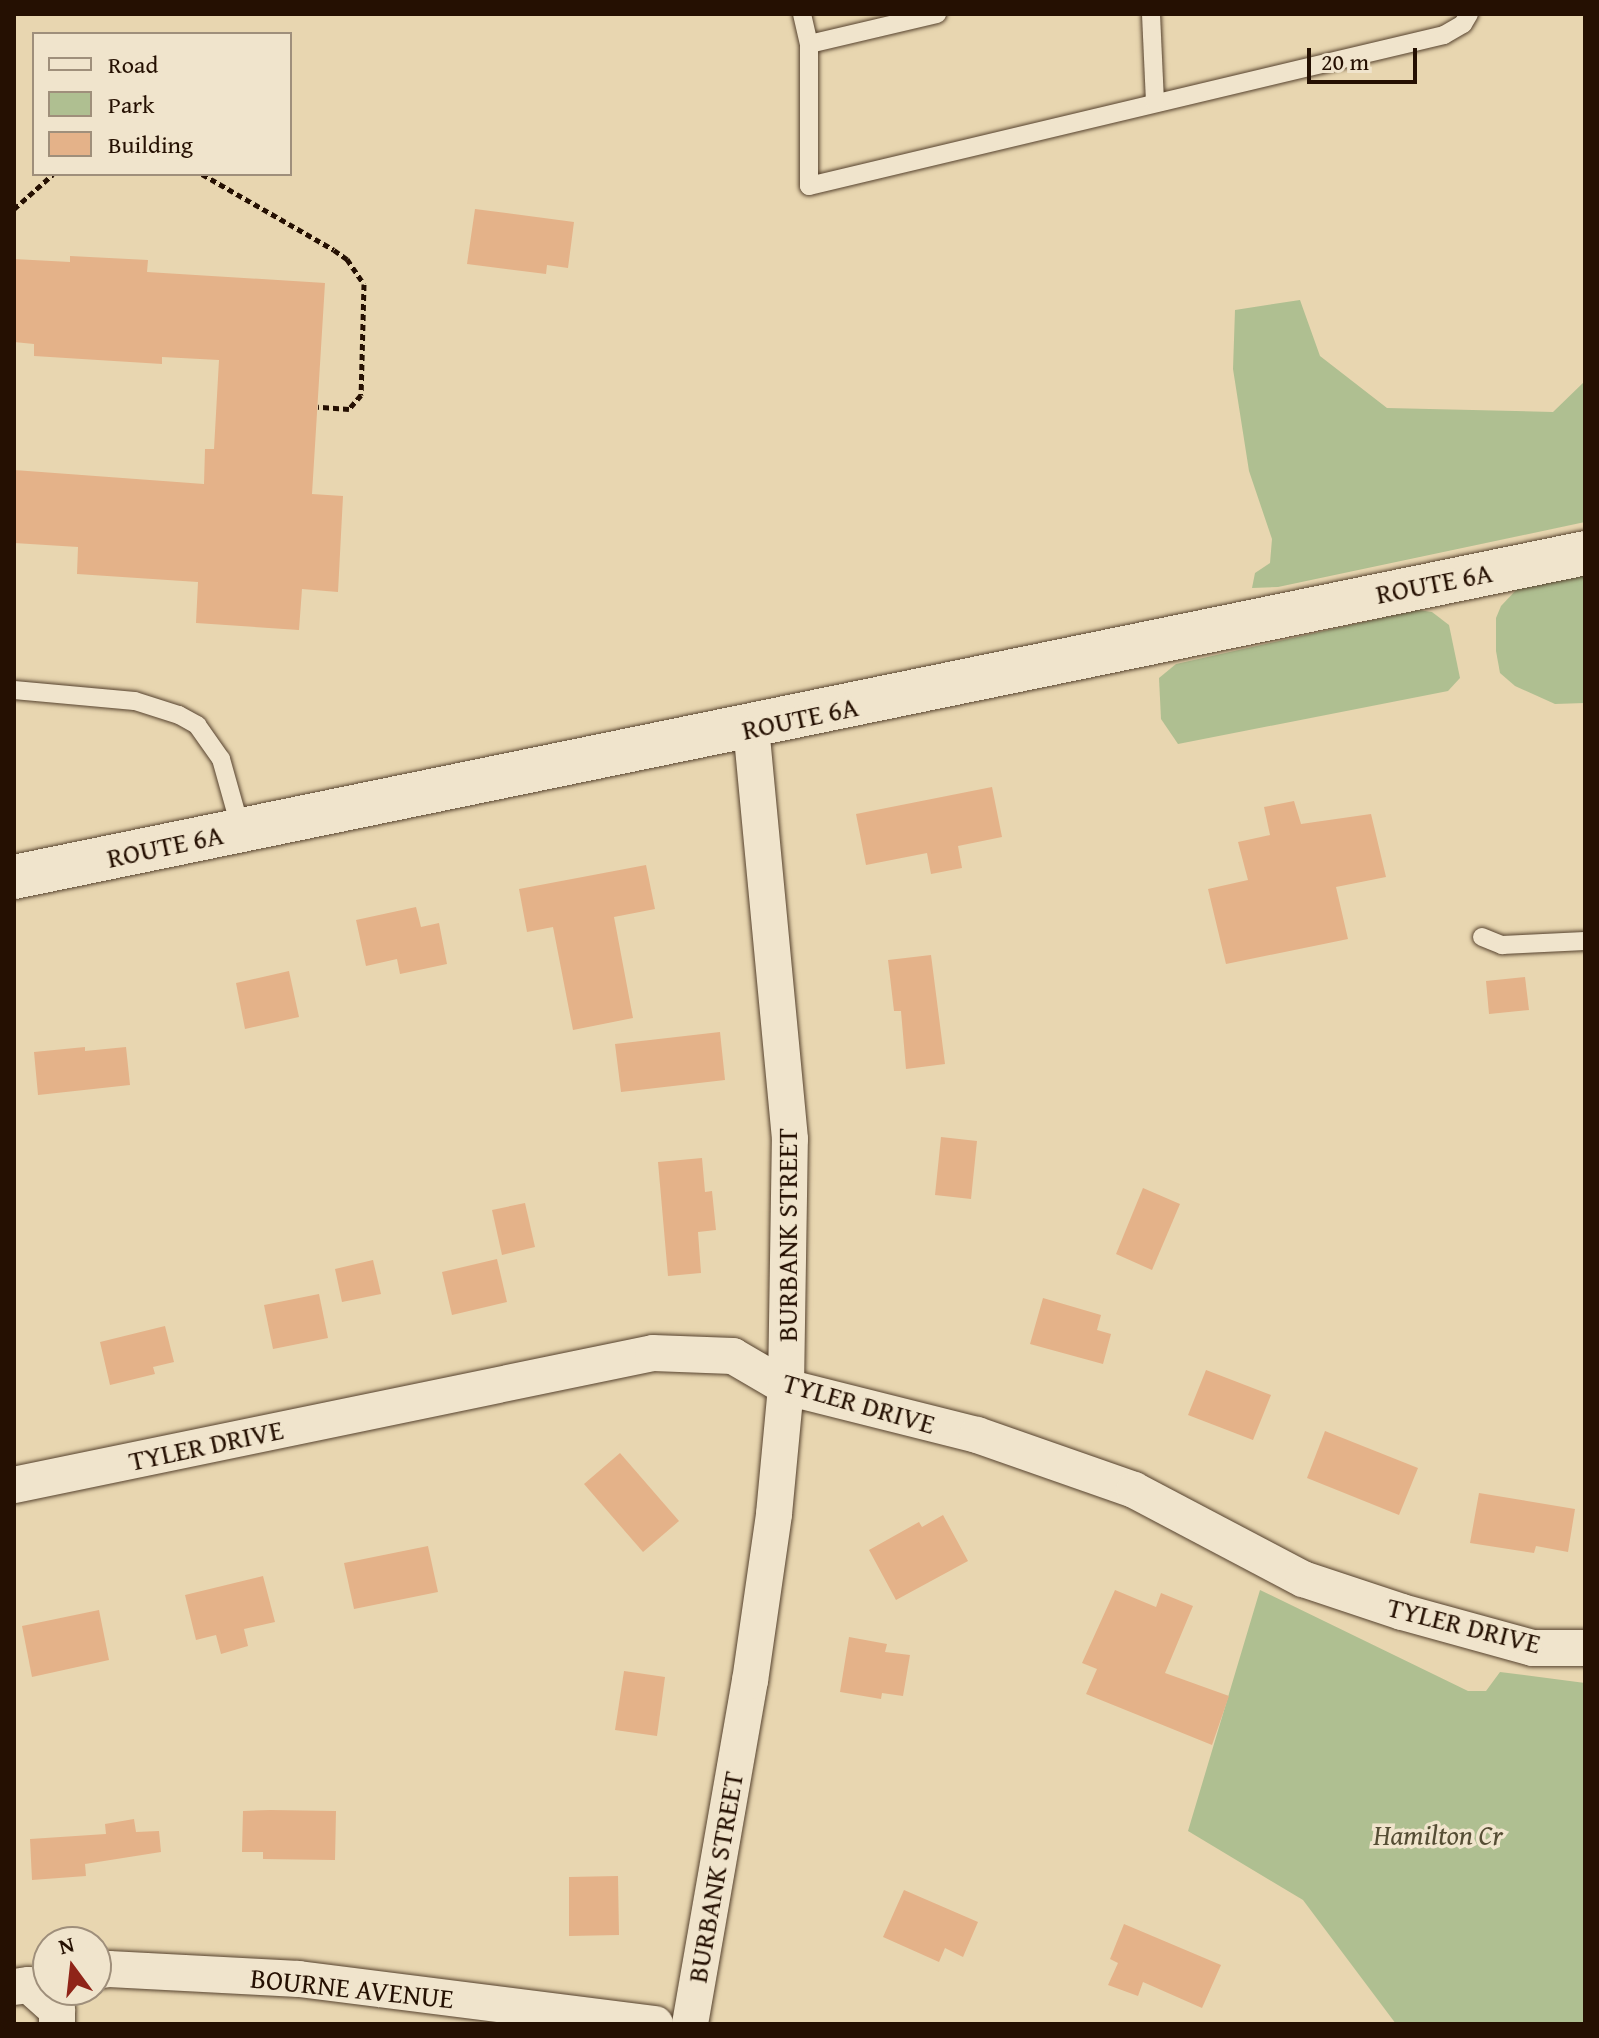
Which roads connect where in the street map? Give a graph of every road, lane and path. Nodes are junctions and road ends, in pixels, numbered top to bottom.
1 (802, 14) edge
2 (937, 14) edge
3 (1151, 14) edge
4 (1469, 14) edge
5 (809, 44) junction
6 (1155, 103) junction
7 (51, 176) edge
8 (205, 176) edge
9 (14, 209) edge
10 (318, 407) dead end
11 (1585, 553) edge
12 (14, 690) edge
13 (751, 728) junction
14 (241, 830) junction
15 (14, 877) edge
16 (1482, 937) dead end
17 (1585, 941) edge
18 (786, 1387) junction
19 (14, 1485) edge
20 (1585, 1648) edge
21 (112, 1969) edge
22 (30, 1984) edge
23 (57, 2024) edge
24 (655, 2024) edge
25 (690, 2024) edge

1 - 5 lane
2 - 5 lane
3 - 6 lane
4 - 6 lane
5 - 6 lane
7 - 9 path
8 - 10 path
11 - 13 main road, ROUTE 6A
12 - 14 lane
13 - 14 main road, ROUTE 6A
13 - 18 street, BURBANK STREET
14 - 15 main road, ROUTE 6A
16 - 17 lane
18 - 19 street, TYLER DRIVE
18 - 20 street, TYLER DRIVE
18 - 25 street, BURBANK STREET
21 - 24 street, BOURNE AVENUE
22 - 23 street

